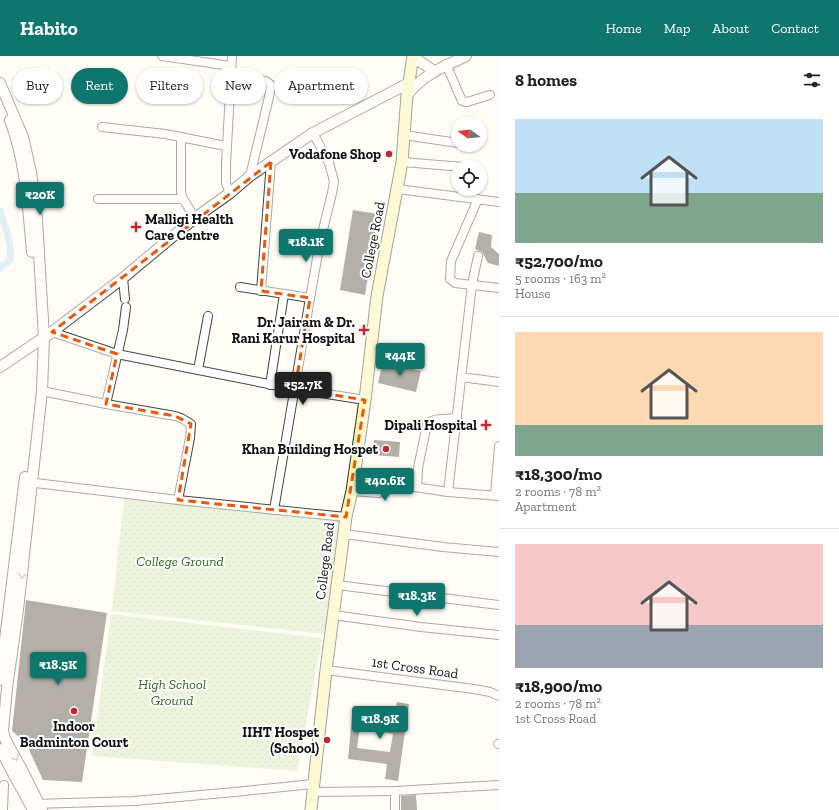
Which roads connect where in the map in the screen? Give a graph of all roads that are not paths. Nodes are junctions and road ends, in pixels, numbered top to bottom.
1 (162, 56) edge
2 (232, 56) edge
3 (414, 56) edge
4 (465, 57) edge
5 (446, 64) junction
6 (230, 66) joint
7 (434, 71) junction
8 (266, 81) edge
9 (0, 82) edge
10 (409, 83) junction
11 (407, 95) junction
12 (490, 95) dead end
13 (0, 98) edge
14 (228, 104) edge
15 (102, 127) dead end
16 (313, 133) junction
17 (404, 135) junction
18 (181, 137) junction
19 (451, 142) edge
20 (226, 146) junction
21 (271, 162) junction
22 (402, 162) junction
23 (451, 166) edge
24 (250, 176) junction
25 (398, 189) junction
26 (230, 193) junction
27 (98, 199) dead end
28 (183, 199) junction
29 (478, 199) junction
30 (499, 202) edge
31 (195, 218) junction
32 (478, 256) dead end
33 (123, 278) junction
34 (472, 284) junction
35 (240, 287) dead end
36 (499, 288) edge
37 (261, 291) junction
38 (284, 294) junction
39 (310, 298) junction
40 (208, 316) dead end
41 (44, 337) junction
42 (117, 354) junction
43 (0, 367) edge
44 (198, 370) junction
45 (461, 377) junction
46 (499, 382) edge
47 (270, 385) junction
48 (295, 389) junction
49 (42, 391) junction
50 (365, 400) junction
51 (106, 404) junction
52 (457, 418) junction
53 (499, 446) edge
54 (28, 482) junction
55 (417, 486) junction
56 (352, 491) junction
57 (448, 492) junction
58 (497, 495) edge
59 (178, 500) junction
60 (274, 510) junction
61 (346, 517) junction
62 (344, 534) junction
63 (499, 552) edge
64 (337, 586) junction
65 (499, 605) edge
66 (334, 615) junction
67 (499, 635) edge
68 (326, 670) junction
69 (0, 680) edge
70 (499, 696) edge
71 (0, 748) edge
72 (4, 762) edge
73 (2, 785) edge
74 (20, 785) junction
75 (499, 785) edge
76 (313, 788) junction
77 (395, 791) junction
78 (36, 807) edge
79 (3, 810) edge
80 (311, 810) edge
81 (395, 810) edge

1 - 6 street
2 - 6 street
3 - 7 street
3 - 10 main road, College Road
4 - 5 street
5 - 7 street
5 - 12 street
7 - 11 street
8 - 24 street
9 - 41 street
10 - 11 main road, College Road
10 - 16 street
11 - 17 main road, College Road
13 - 41 street
14 - 20 street
15 - 18 street
16 - 21 street
16 - 39 street
17 - 19 street
17 - 22 main road, College Road
18 - 20 street
18 - 28 street
20 - 26 street
21 - 24 street
21 - 37 street
22 - 23 street
22 - 25 main road, College Road
24 - 26 street
25 - 29 street
25 - 50 main road, College Road
26 - 31 street
27 - 28 street
28 - 31 street
29 - 30 street
29 - 34 street
31 - 33 street
32 - 34 street
33 - 41 street
33 - 42 street
34 - 36 street
34 - 45 street
35 - 37 street
37 - 38 street
38 - 39 street
38 - 47 street
39 - 48 street
40 - 44 street
41 - 42 street
41 - 43 street
41 - 49 street
41 - 54 street
42 - 44 street
42 - 51 street
44 - 47 street
45 - 46 street
45 - 52 street
47 - 48 street
48 - 50 street
48 - 60 street
49 - 51 street
49 - 54 street
50 - 56 main road, College Road
51 - 59 street
52 - 55 street
52 - 57 street
53 - 58 street
54 - 59 street
54 - 69 street
54 -> 78 street
55 - 56 street
55 - 57 street
56 - 61 main road, College Road
57 - 58 street
59 - 60 street
60 - 61 street
61 - 62 main road, College Road
62 - 63 street
62 - 64 main road, College Road
64 - 65 street
64 - 66 main road, College Road
66 - 67 street
66 - 68 main road, College Road
68 - 70 street, 1st Cross Road
68 - 76 main road, College Road
71 - 72 street
72 - 74 street
73 - 74 street
73 - 79 street
74 - 78 street
75 - 77 street
76 - 77 street
76 - 78 street
76 - 80 main road, College Road
77 - 81 street

